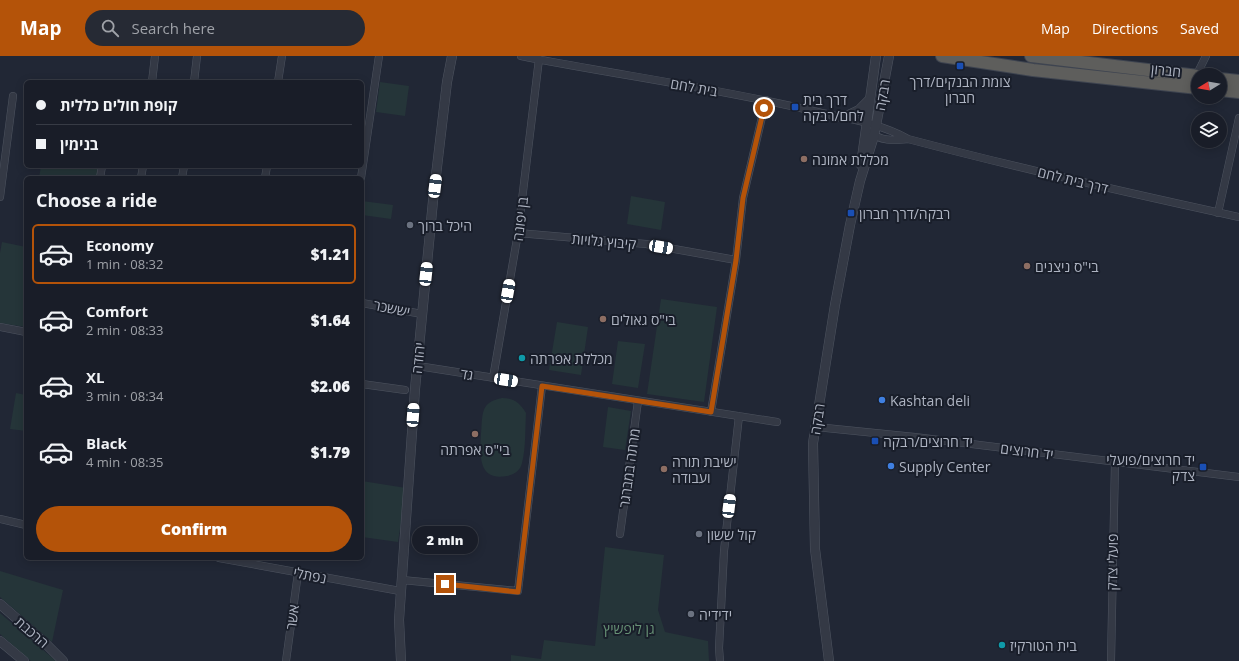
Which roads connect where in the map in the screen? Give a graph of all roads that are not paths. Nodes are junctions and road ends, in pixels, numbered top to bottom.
1 (155, 56) edge
2 (197, 56) edge
3 (282, 56) edge
4 (379, 56) edge
5 (521, 56) edge
6 (876, 56) edge
7 (889, 56) edge
8 (942, 56) edge
9 (1031, 56) edge
10 (1206, 56) edge
11 (451, 57) edge
12 (539, 59) junction
13 (1202, 68) edge
14 (1191, 79) edge
15 (152, 80) edge
16 (194, 80) edge
17 (278, 80) edge
18 (1191, 80) edge
19 (1227, 80) edge
20 (1239, 81) edge
21 (1227, 91) edge
22 (1239, 92) edge
23 (13, 96) dead end
24 (766, 100) junction
25 (869, 100) junction
26 (842, 118) junction
27 (1239, 118) edge
28 (866, 123) junction
29 (877, 126) junction
30 (874, 136) junction
31 (908, 139) junction
32 (364, 158) edge
33 (860, 181) junction
34 (0, 196) edge
35 (1218, 213) junction
36 (1239, 217) edge
37 (518, 234) junction
38 (736, 260) junction
39 (364, 303) edge
40 (422, 314) junction
41 (0, 327) edge
42 (24, 332) edge
43 (418, 366) junction
44 (493, 378) junction
45 (364, 384) edge
46 (542, 386) junction
47 (405, 390) dead end
48 (638, 401) junction
49 (711, 412) junction
50 (739, 416) junction
51 (777, 422) dead end
52 (816, 426) junction
53 (1115, 462) junction
54 (1239, 477) edge
55 (0, 518) edge
56 (24, 524) edge
57 (620, 534) dead end
58 (230, 560) edge
59 (298, 573) junction
60 (402, 580) junction
61 (400, 592) junction
62 (0, 604) edge
63 (0, 641) edge
64 (24, 661) edge
65 (63, 661) edge
66 (286, 661) edge
67 (401, 661) edge
68 (720, 661) edge
69 (829, 661) edge
70 (1111, 661) edge

1 - 15 street
2 - 16 street
3 - 17 street
4 - 32 street
5 - 12 street, בית לחם
6 - 25 street, רבקה
7 - 29 street, רבקה
8 - 18 highway, חברון
9 - 14 highway
10 - 13 street
11 - 40 street, יהודה
12 - 24 street, בית לחם
12 - 37 street, בן יפונה
19 - 20 highway
21 - 22 highway
23 - 34 street
24 - 26 street, בית לחם
24 - 38 street
25 - 26 street
25 - 28 street, רבקה
26 - 28 street, בית לחם
27 - 35 street
28 - 29 street, דרך בית לחם
28 - 30 street
28 - 33 street, רבקה
29 - 30 street, רבקה
29 - 31 street, דרך בית לחם
30 - 31 street, דרך בית לחם
30 - 33 street, רבקה
31 - 35 street, דרך בית לחם
33 - 52 street, רבקה
35 - 36 street, דרך בית לחם
37 - 38 street, קיבוץ גלויות
37 - 44 street, בן יפונה
38 - 49 street
39 - 40 street, יששכר
40 - 43 street, יהודה
41 - 42 street
43 - 44 street, גד
43 - 60 street, יהודה
44 - 46 street, גד
45 - 47 street
46 - 48 street, גד
46 - 60 street
48 - 49 street, גד
48 - 57 street, מרתה במברגר
49 - 50 street, גד
50 - 51 street, גד
50 - 68 street
52 - 53 street, יד חרוצים
52 - 69 street, רבקה
53 - 54 street, יד חרוצים
53 - 70 street, פועלי צדק
55 - 56 street
58 - 59 street, נפתלי
59 - 61 street, נפתלי
59 - 66 street, אשר
60 - 61 street, יהודה
61 - 67 street, יהודה
62 - 65 street, הרכבת
63 - 64 street, הרכבת

